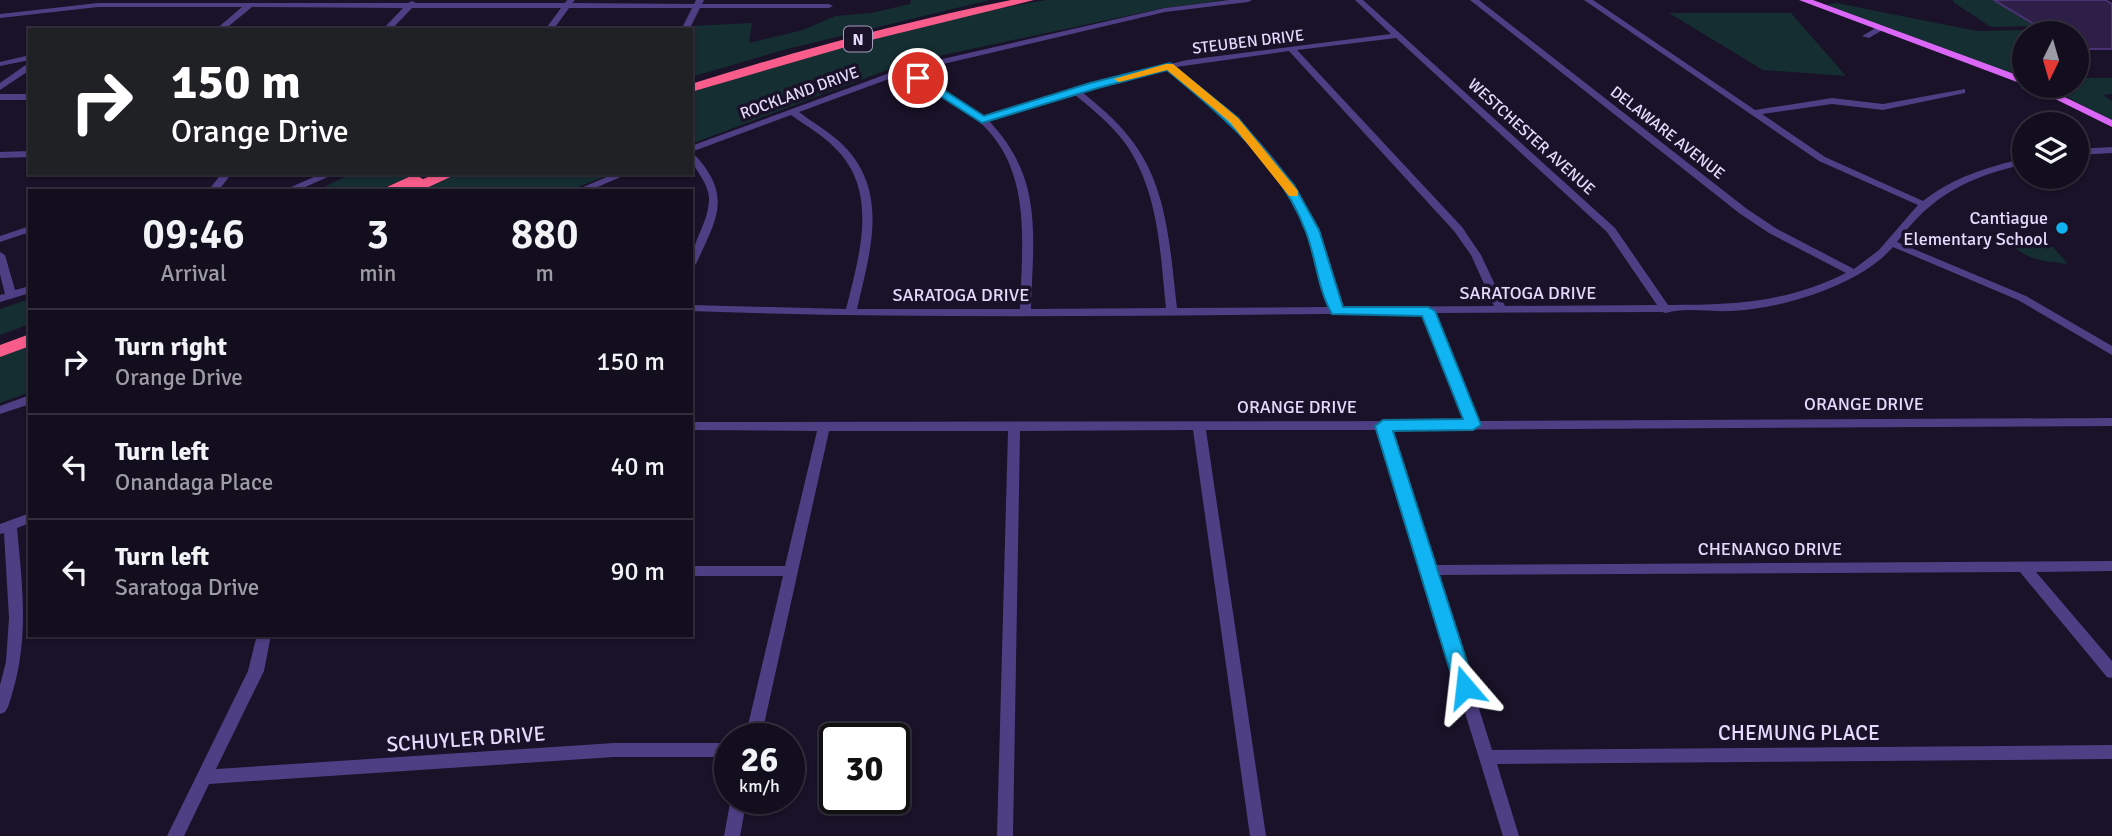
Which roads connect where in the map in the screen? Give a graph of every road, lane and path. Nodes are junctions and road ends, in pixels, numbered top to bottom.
1 (79, 0) edge
2 (1000, 0) edge
3 (1028, 0) edge
4 (1248, 0) edge
5 (1359, 0) edge
6 (1474, 0) edge
7 (1588, 0) edge
8 (1804, 0) edge
9 (252, 2) edge
10 (412, 3) edge
11 (570, 3) edge
12 (699, 3) edge
13 (829, 6) edge
14 (73, 8) junction
15 (0, 16) edge
16 (221, 28) edge
17 (388, 28) edge
18 (551, 28) edge
19 (686, 28) edge
20 (1882, 28) junction
21 (1398, 35) junction
22 (1866, 36) dead end
23 (1291, 49) junction
24 (28, 57) edge
25 (0, 64) edge
26 (1170, 66) junction
27 (28, 67) edge
28 (906, 69) junction
29 (2012, 77) edge
30 (693, 78) edge
31 (2, 86) edge
32 (693, 87) edge
33 (1962, 91) dead end
34 (1076, 92) junction
35 (0, 97) edge
36 (28, 97) edge
37 (2059, 98) edge
38 (792, 111) junction
39 (1752, 113) junction
40 (982, 120) junction
41 (2112, 124) edge
42 (693, 148) edge
43 (2112, 149) edge
44 (2089, 151) edge
45 (28, 154) edge
46 (0, 155) edge
47 (693, 159) edge
48 (2012, 164) edge
49 (225, 175) edge
50 (327, 175) edge
51 (425, 175) edge
52 (447, 175) edge
53 (620, 175) edge
54 (215, 189) edge
55 (292, 189) edge
56 (391, 189) edge
57 (411, 189) edge
58 (584, 189) edge
59 (1925, 205) junction
60 (28, 229) edge
61 (0, 239) edge
62 (1891, 243) junction
63 (0, 255) edge
64 (693, 260) edge
65 (1854, 273) junction
66 (28, 290) edge
67 (6, 297) edge
68 (693, 308) edge
69 (1501, 310) junction
70 (1666, 310) junction
71 (1337, 311) junction
72 (1428, 311) junction
73 (851, 312) junction
74 (1172, 312) junction
75 (1025, 313) junction
76 (28, 331) edge
77 (0, 341) edge
78 (28, 341) edge
79 (0, 351) edge
80 (2112, 351) edge
81 (28, 400) edge
82 (0, 410) edge
83 (2112, 422) edge
84 (1473, 425) junction
85 (693, 426) edge
86 (1199, 426) junction
87 (1383, 426) junction
88 (824, 427) junction
89 (1014, 427) junction
90 (28, 519) edge
91 (5, 527) edge
92 (2023, 566) junction
93 (2112, 566) edge
94 (693, 570) edge
95 (1428, 570) junction
96 (791, 571) junction
97 (264, 637) edge
98 (2112, 672) edge
99 (0, 708) edge
100 (756, 723) edge
101 (714, 750) edge
102 (2112, 752) edge
103 (1487, 757) junction
104 (205, 777) junction
105 (736, 814) edge
106 (176, 836) edge
107 (732, 836) edge
108 (1004, 836) edge
109 (1258, 836) edge
110 (1511, 836) edge

1 - 14 street
2 - 30 highway, N
3 - 32 highway, N
4 - 28 street, ROCKLAND DRIVE
5 - 21 street, WESTCHESTER AVENUE
6 - 65 street, DELAWARE AVENUE
7 - 39 street
8 - 20 main road
9 - 10 street
9 - 14 street
9 - 16 street
10 - 11 street
10 - 17 street
11 - 12 street
11 - 18 street
12 - 13 street
12 - 19 street
14 - 15 street
20 - 22 street
20 - 29 main road
21 - 23 street, STEUBEN DRIVE
21 - 70 street, WESTCHESTER AVENUE
23 - 26 street, STEUBEN DRIVE
23 - 69 street
24 - 25 street
26 - 34 street, STEUBEN DRIVE
26 - 71 street
27 - 31 street
28 - 38 street, ROCKLAND DRIVE
28 - 40 street
33 - 39 street
34 - 40 street, STEUBEN DRIVE
34 - 74 street
35 - 36 street
37 - 41 main road
38 - 42 street, ROCKLAND DRIVE
38 - 73 street
39 - 59 street
40 - 75 street
43 - 44 street
45 - 46 street
47 - 64 street
48 - 59 street, SARATOGA DRIVE
49 - 54 street
50 - 55 street
51 - 56 highway
52 - 57 highway
53 - 58 street
59 - 62 street, SARATOGA DRIVE
60 - 61 street
62 - 65 street, SARATOGA DRIVE
62 - 80 street
63 - 67 street
65 - 70 street, SARATOGA DRIVE
66 - 67 street
68 - 73 street, SARATOGA DRIVE
69 - 70 street, SARATOGA DRIVE
69 - 72 street, SARATOGA DRIVE
71 - 72 street, SARATOGA DRIVE
71 - 74 street, SARATOGA DRIVE
72 - 84 street
73 - 75 street, SARATOGA DRIVE
74 - 75 street, SARATOGA DRIVE
76 - 77 highway
78 - 79 highway
81 - 82 street
83 - 84 street, ORANGE DRIVE
84 - 87 street, ORANGE DRIVE
85 - 88 street, ORANGE DRIVE
86 - 87 street, ORANGE DRIVE
86 - 89 street, ORANGE DRIVE
86 - 109 street
87 - 95 street
88 - 89 street, ORANGE DRIVE
88 - 96 street
89 - 108 street
90 - 91 street
91 - 99 street
92 - 93 street, CHENANGO DRIVE
92 - 95 street, CHENANGO DRIVE
92 - 98 street
94 - 96 street
95 - 103 street
96 - 100 street
97 - 104 street
101 - 104 street, SCHUYLER DRIVE
102 - 103 street, CHEMUNG PLACE
103 - 110 street
104 - 106 street
105 - 107 street

